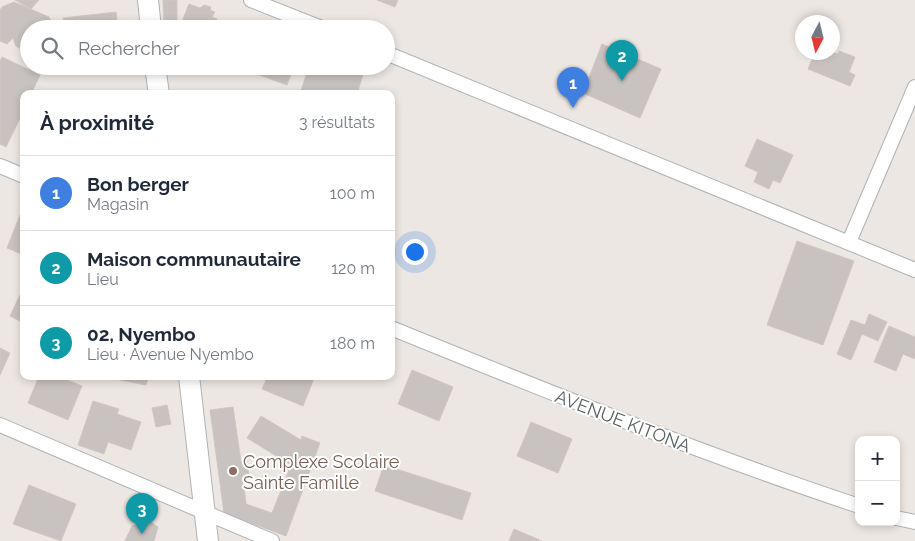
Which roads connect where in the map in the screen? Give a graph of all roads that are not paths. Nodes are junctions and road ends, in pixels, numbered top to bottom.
1 (148, 0) edge
2 (251, 0) edge
3 (150, 20) edge
4 (301, 20) edge
5 (395, 58) edge
6 (157, 75) edge
7 (915, 88) edge
8 (159, 90) edge
9 (0, 166) edge
10 (20, 174) edge
11 (849, 242) junction
12 (915, 270) edge
13 (395, 330) edge
14 (189, 380) edge
15 (0, 425) edge
16 (855, 505) edge
17 (204, 511) junction
18 (900, 519) edge
19 (915, 522) edge
20 (208, 541) edge
21 (272, 541) edge

1 - 3 street
2 - 4 street
5 - 11 street
6 - 8 street
7 - 11 street
9 - 10 street
11 - 12 street
13 - 16 street, AVENUE KITONA
14 - 17 street
15 - 17 street
17 - 20 street
17 - 21 street
18 - 19 street

